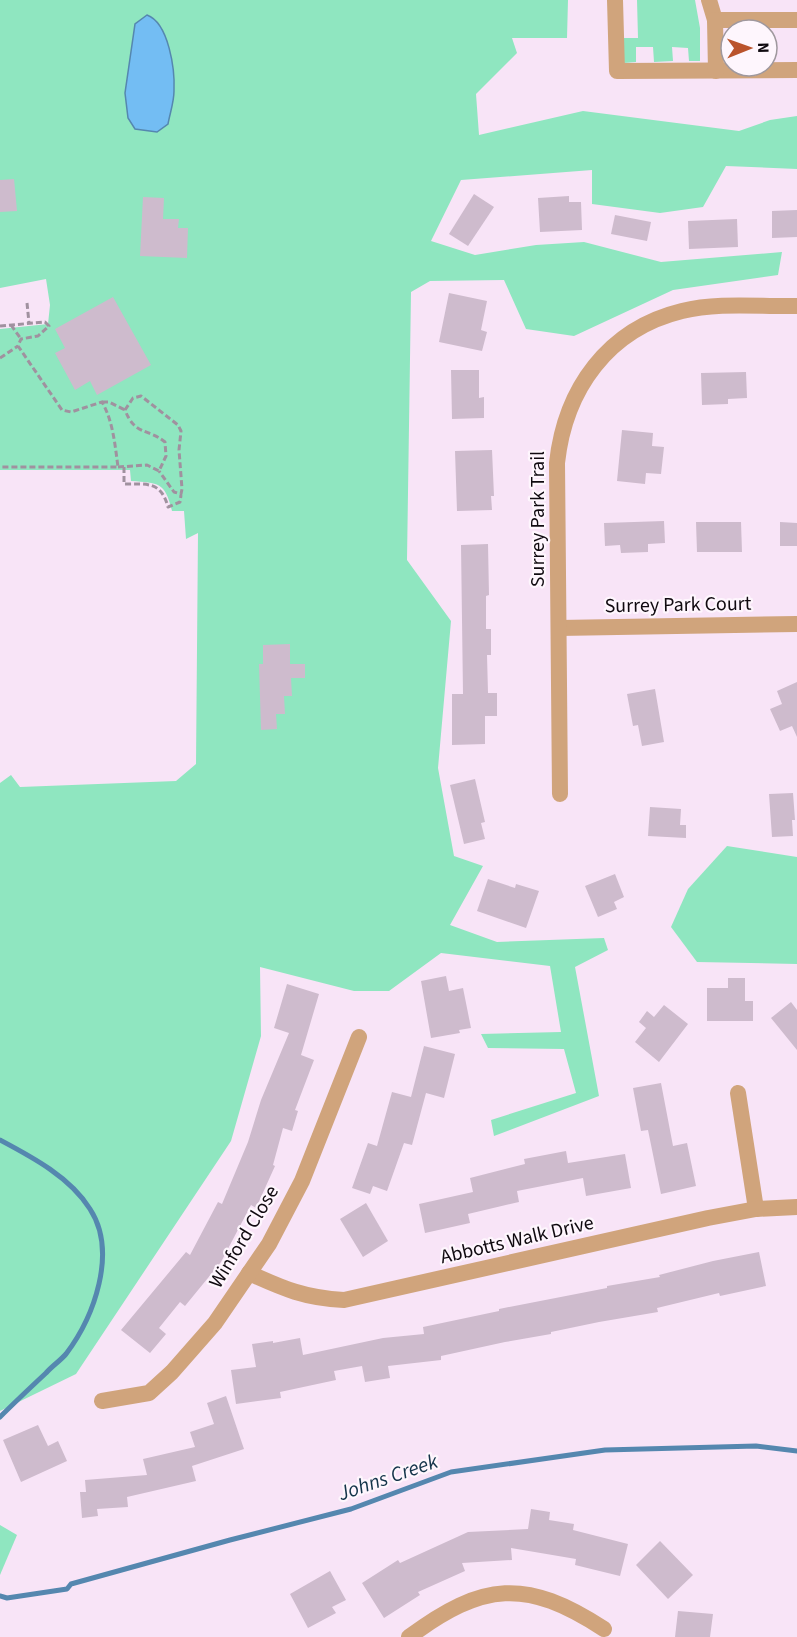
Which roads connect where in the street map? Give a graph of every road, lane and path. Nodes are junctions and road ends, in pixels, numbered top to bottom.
1 (615, 0) edge
2 (709, 0) edge
3 (715, 20) junction
4 (797, 20) edge
5 (797, 70) edge
6 (716, 71) junction
7 (27, 303) dead end
8 (797, 306) edge
9 (29, 324) junction
10 (11, 325) junction
11 (0, 326) edge
12 (21, 339) junction
13 (18, 345) junction
14 (0, 358) edge
15 (102, 402) junction
16 (125, 410) junction
17 (0, 467) edge
18 (118, 467) junction
19 (124, 467) junction
20 (159, 471) junction
21 (181, 494) junction
22 (797, 624) edge
23 (559, 628) junction
24 (560, 794) dead end
25 (359, 1037) dead end
26 (738, 1093) dead end
27 (797, 1207) edge
28 (756, 1209) junction
29 (249, 1273) junction
30 (102, 1401) dead end
31 (604, 1629) dead end
32 (409, 1637) edge

1 - 6 street
2 - 3 street
3 - 4 street
3 - 6 street
5 - 6 street
7 - 9 path
8 - 23 street, Surrey Park Trail
9 - 10 path
9 - 12 path
10 - 11 path
10 - 12 path
12 - 13 path
13 - 14 path
13 - 15 path
15 - 16 path
15 - 18 path
16 - 20 path
16 - 21 path
17 - 18 path
18 - 19 path
19 - 20 path
19 - 21 path
20 - 21 path
22 - 23 street, Surrey Park Court
23 - 24 street, Surrey Park Trail
25 - 29 street, Winford Close
26 - 28 street
27 - 28 street, Abbotts Walk Drive
28 - 29 street, Abbotts Walk Drive
29 - 30 street, Winford Close
31 - 32 street

